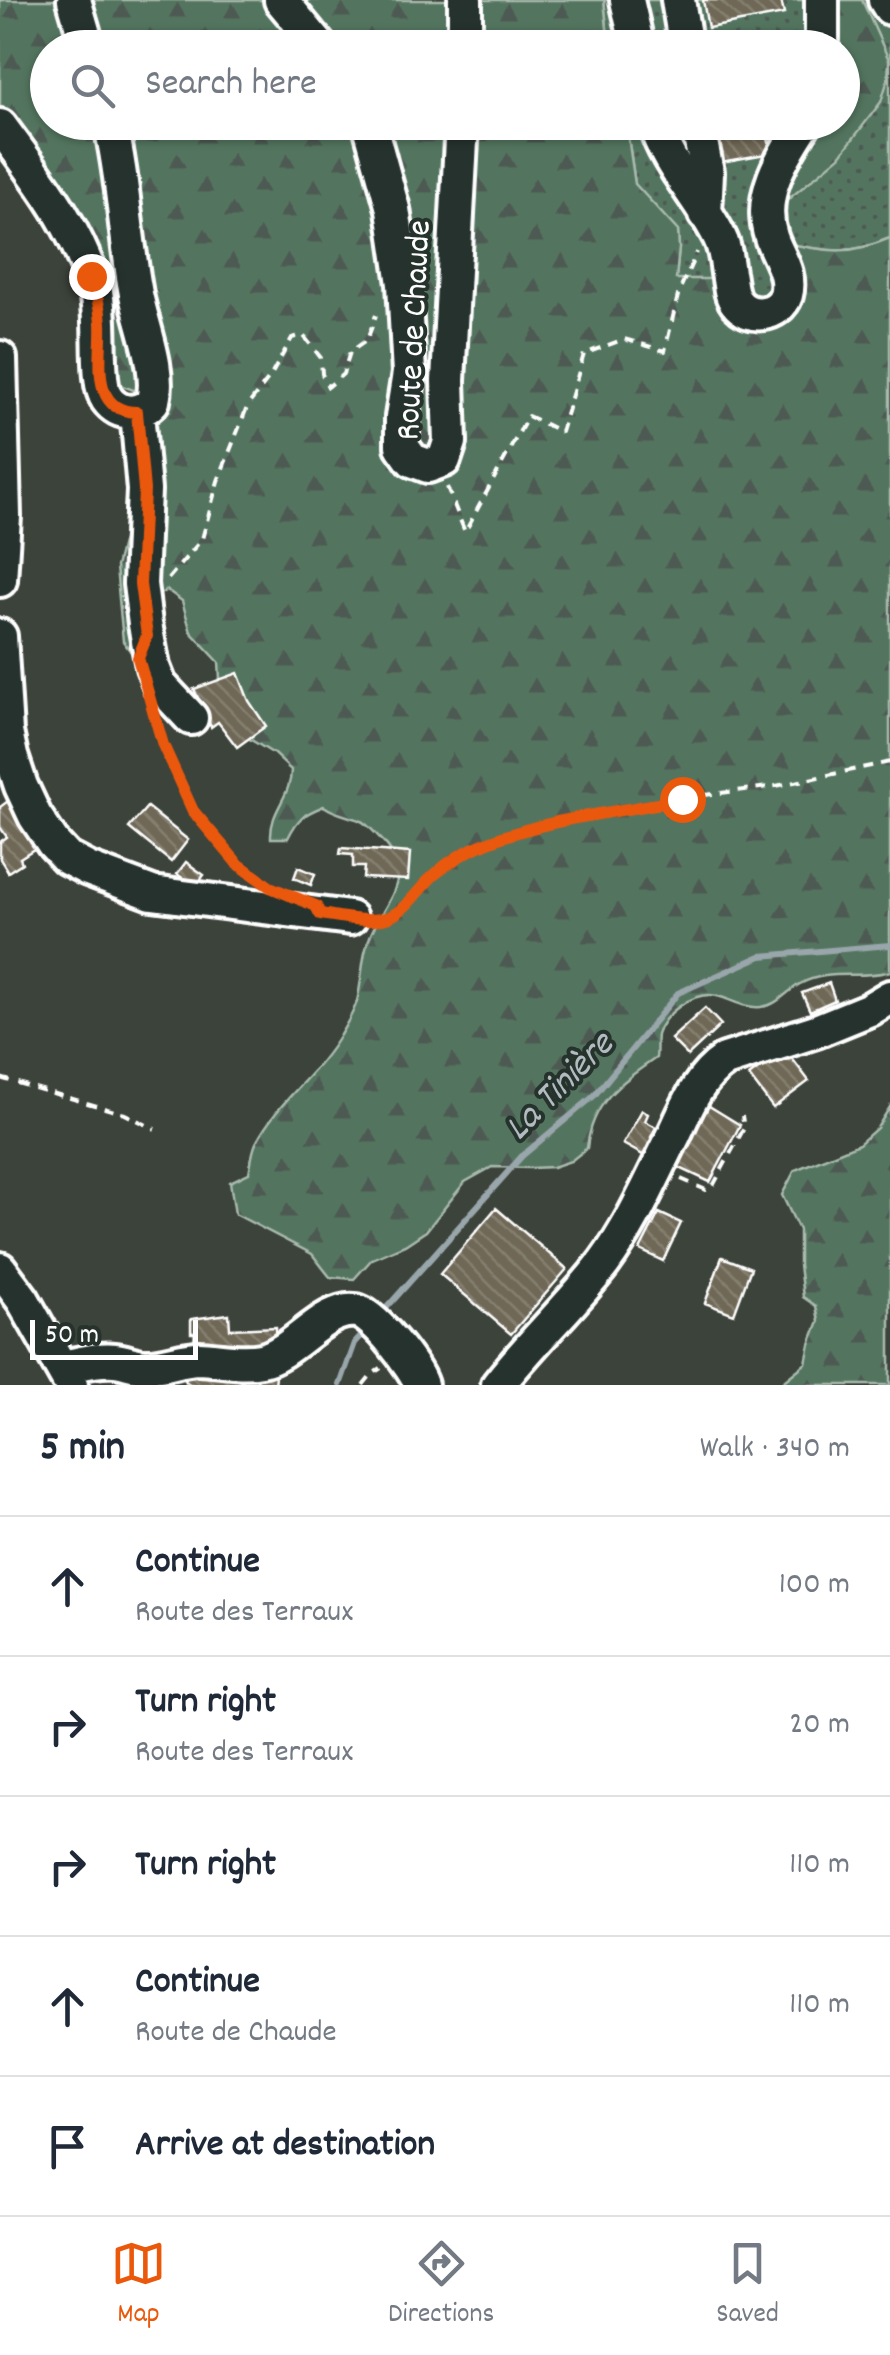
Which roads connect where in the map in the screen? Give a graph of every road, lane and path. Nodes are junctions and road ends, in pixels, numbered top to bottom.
1 (74, 0) edge
2 (281, 0) edge
3 (464, 0) edge
4 (628, 0) edge
5 (678, 0) edge
6 (822, 0) edge
7 (885, 0) edge
8 (890, 8) edge
9 (83, 30) edge
10 (306, 30) edge
11 (465, 30) edge
12 (634, 30) edge
13 (683, 30) edge
14 (822, 30) edge
15 (0, 126) edge
16 (114, 140) edge
17 (374, 140) edge
18 (461, 140) edge
19 (661, 140) edge
20 (701, 140) edge
21 (794, 140) edge
22 (707, 218) junction
23 (377, 314) dead end
24 (0, 358) edge
25 (137, 412) junction
26 (437, 464) junction
27 (0, 580) edge
28 (163, 584) dead end
29 (0, 636) edge
30 (153, 710) dead end
31 (191, 718) dead end
32 (890, 762) edge
33 (260, 880) joint
34 (335, 916) junction
35 (890, 998) edge
36 (0, 1078) edge
37 (742, 1116) dead end
38 (155, 1129) dead end
39 (656, 1170) junction
40 (0, 1269) edge
41 (66, 1376) edge
42 (421, 1385) edge
43 (498, 1385) edge

1 - 9 street
2 - 10 street
3 - 11 street
4 - 12 street
5 - 13 street
6 - 14 street
7 - 8 street
15 - 25 street
16 - 25 street
17 - 26 street, Route de Chaude
18 - 26 street, Route de Chaude
19 - 22 street
20 - 22 street
21 - 22 street
22 - 26 path
23 - 28 path
24 - 27 street
25 - 31 street
29 - 34 street
30 - 33 path
32 - 34 path
33 - 34 street
35 - 39 street
36 - 38 path
37 - 39 path
39 - 43 street
40 - 41 street
41 - 42 street

